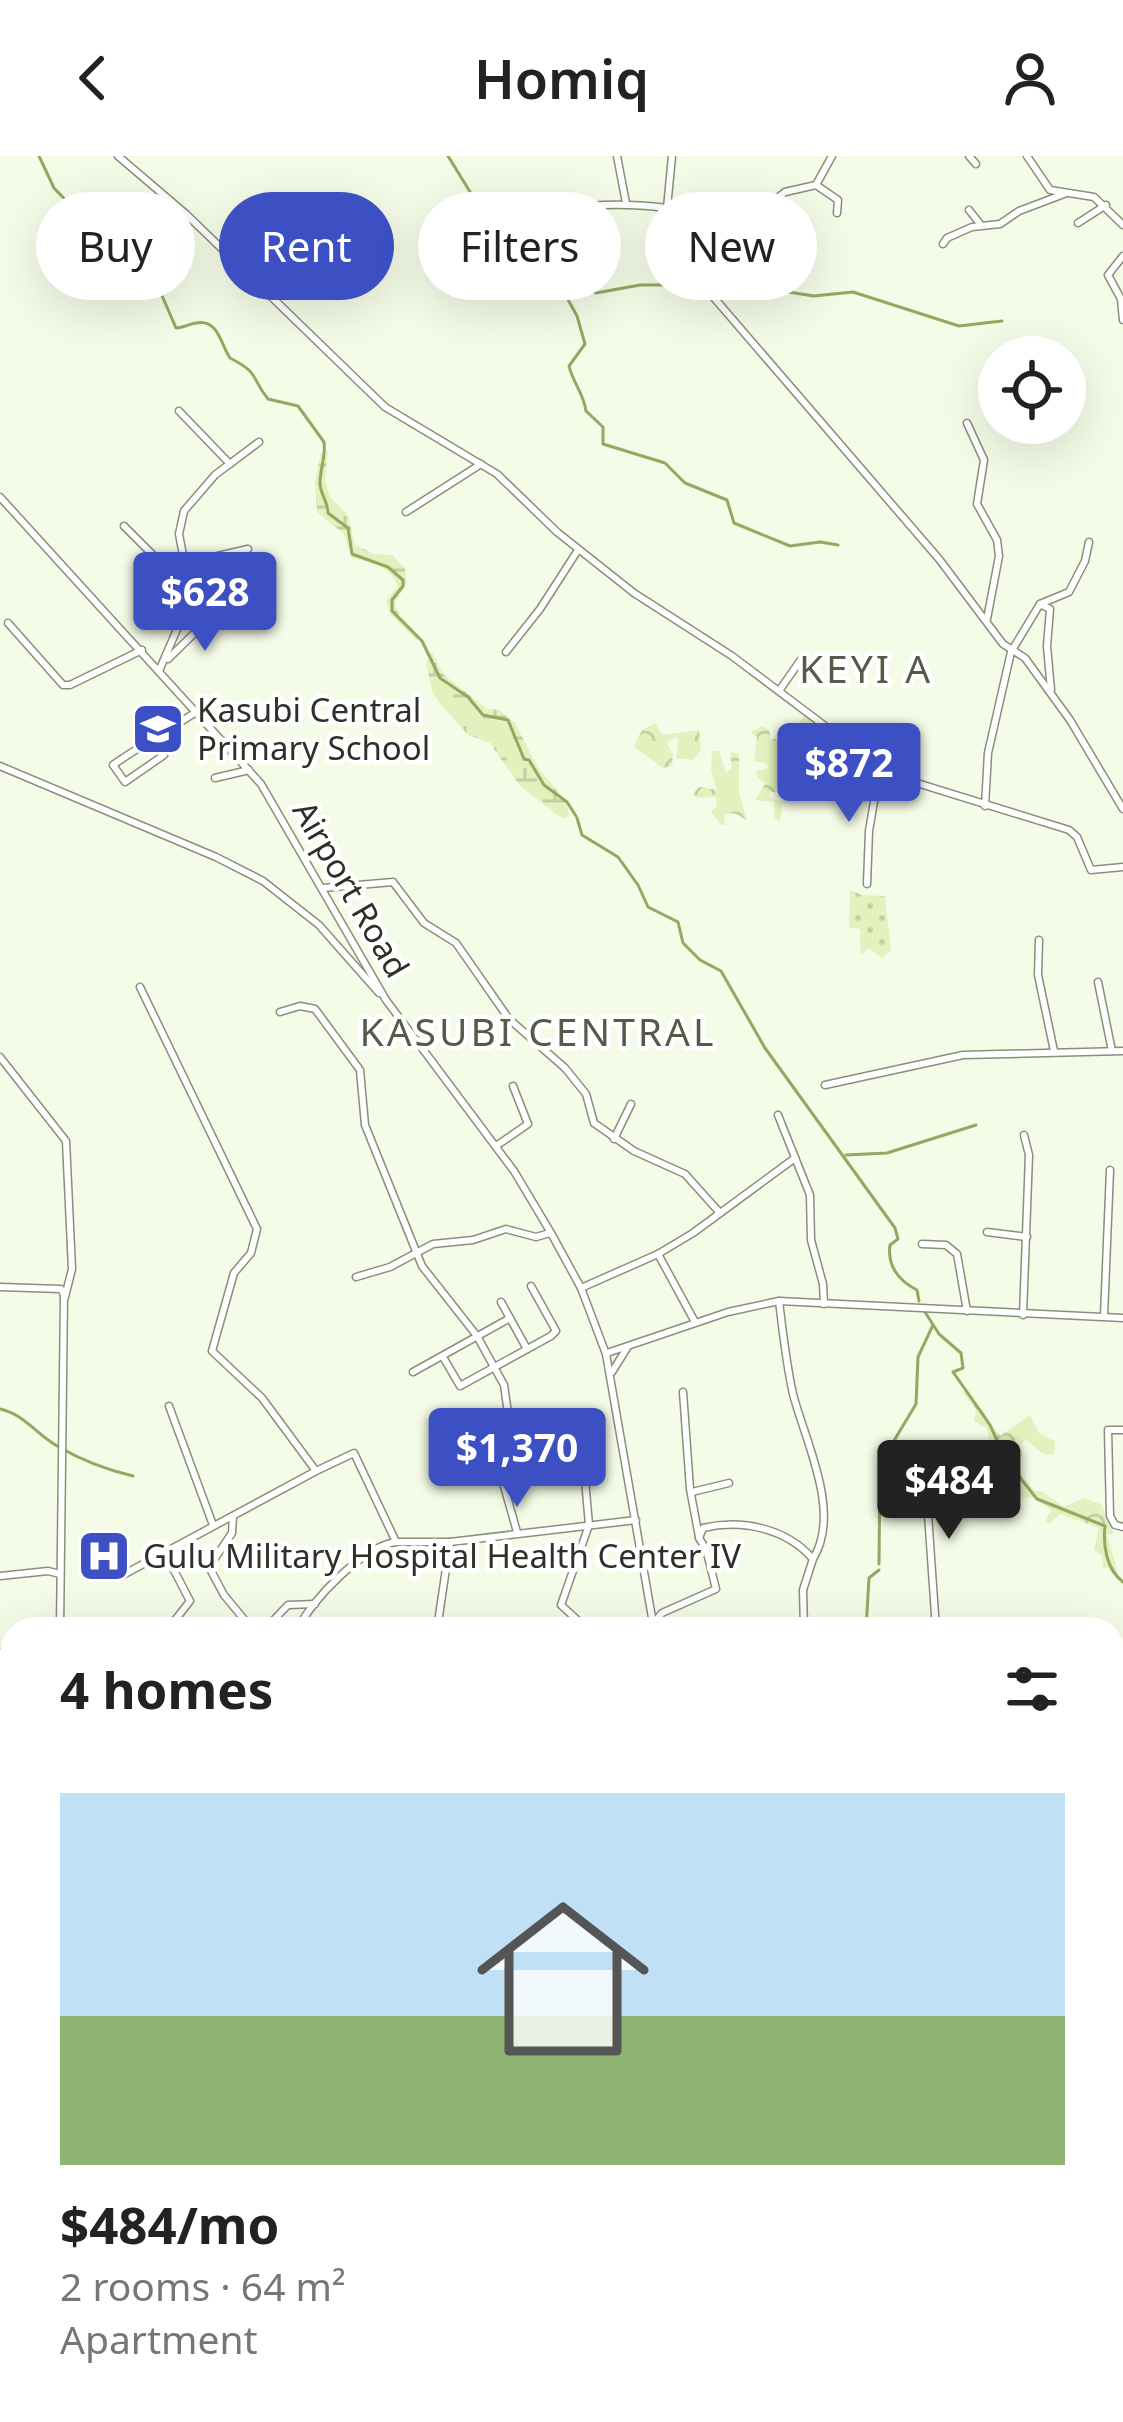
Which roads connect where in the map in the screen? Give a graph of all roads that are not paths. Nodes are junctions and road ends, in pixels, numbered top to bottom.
1 (118, 156) edge
2 (617, 156) edge
3 (672, 156) edge
4 (832, 156) edge
5 (969, 156) edge
6 (1027, 156) edge
7 (976, 164) dead end
8 (816, 185) junction
9 (669, 192) edge
10 (785, 192) edge
11 (1064, 194) junction
12 (626, 203) junction
13 (621, 204) edge
14 (645, 205) edge
15 (1106, 205) junction
16 (969, 210) dead end
17 (837, 213) dead end
18 (1078, 223) dead end
19 (981, 224) junction
20 (1123, 225) edge
21 (943, 244) dead end
22 (1123, 256) edge
23 (717, 300) edge
24 (1123, 320) edge
25 (178, 411) dead end
26 (967, 423) dead end
27 (260, 442) dead end
28 (230, 464) junction
29 (481, 464) junction
30 (0, 497) edge
31 (406, 512) dead end
32 (124, 526) dead end
33 (1089, 542) dead end
34 (248, 549) dead end
35 (578, 550) junction
36 (183, 564) junction
37 (1040, 604) junction
38 (188, 608) junction
39 (214, 614) dead end
40 (987, 619) junction
41 (8, 622) dead end
42 (142, 650) junction
43 (506, 652) dead end
44 (1011, 652) junction
45 (802, 658) dead end
46 (165, 661) junction
47 (159, 671) junction
48 (779, 691) junction
49 (1051, 694) junction
50 (196, 712) junction
51 (143, 718) dead end
52 (155, 738) junction
53 (1, 769) edge
54 (249, 770) junction
55 (878, 772) junction
56 (214, 778) dead end
57 (822, 785) dead end
58 (985, 806) junction
59 (1123, 809) edge
60 (1123, 866) edge
61 (867, 884) dead end
62 (323, 889) junction
63 (1039, 940) dead end
64 (1098, 982) dead end
65 (140, 987) dead end
66 (386, 1000) junction
67 (280, 1012) dead end
68 (1054, 1051) junction
69 (1112, 1051) junction
70 (1123, 1051) edge
71 (0, 1057) edge
72 (825, 1084) dead end
73 (513, 1087) dead end
74 (631, 1105) dead end
75 (778, 1115) dead end
76 (1024, 1135) dead end
77 (614, 1140) junction
78 (496, 1146) junction
79 (795, 1158) junction
80 (1109, 1170) dead end
81 (720, 1214) junction
82 (987, 1232) dead end
83 (551, 1233) junction
84 (1027, 1237) junction
85 (922, 1244) dead end
86 (418, 1254) junction
87 (658, 1254) junction
88 (356, 1276) dead end
89 (531, 1286) dead end
90 (0, 1287) edge
91 (581, 1288) junction
92 (64, 1300) junction
93 (779, 1301) junction
94 (501, 1302) dead end
95 (824, 1304) junction
96 (967, 1311) junction
97 (1023, 1315) junction
98 (1104, 1317) junction
99 (510, 1318) junction
100 (1123, 1318) edge
101 (695, 1322) junction
102 (477, 1336) junction
103 (629, 1346) junction
104 (527, 1349) junction
105 (606, 1354) junction
106 (443, 1357) junction
107 (495, 1366) junction
108 (413, 1372) dead end
109 (610, 1376) junction
110 (683, 1392) dead end
111 (169, 1406) dead end
112 (1123, 1430) edge
113 (583, 1457) dead end
114 (924, 1457) dead end
115 (316, 1472) junction
116 (729, 1483) dead end
117 (692, 1492) junction
118 (233, 1515) junction
119 (636, 1520) junction
120 (213, 1525) junction
121 (589, 1525) junction
122 (1123, 1527) edge
123 (517, 1532) junction
124 (699, 1538) junction
125 (450, 1541) junction
126 (396, 1542) junction
127 (165, 1553) junction
128 (813, 1559) junction
129 (60, 1574) junction
130 (0, 1576) edge
131 (121, 1576) dead end
132 (315, 1604) junction
133 (60, 1617) edge
134 (177, 1617) edge
135 (242, 1617) edge
136 (276, 1617) edge
137 (306, 1617) edge
138 (439, 1617) edge
139 (574, 1617) edge
140 (652, 1617) edge
141 (659, 1617) edge
142 (804, 1617) edge
143 (935, 1617) edge

1 - 29 street
2 - 12 street
3 - 9 street
4 - 8 street
5 - 7 street
6 - 11 street
8 - 10 street
8 - 17 street
11 - 15 street
11 - 19 street
12 - 13 street
12 - 14 street
15 - 18 street
15 - 20 street
16 - 19 street
19 - 21 street
22 - 24 street
23 - 40 street
25 - 28 street
26 - 40 street
27 - 28 street
28 - 36 street
29 - 31 street
29 - 35 street
30 - 42 street, Airport Road
32 - 38 street
33 - 37 street
34 - 36 street
35 - 43 street
35 - 48 street
36 - 38 street
37 - 44 street
37 - 49 street
38 - 46 street
39 - 46 street
40 - 44 street
41 - 42 street
42 - 47 street, Airport Road
44 - 49 street
44 - 58 street
45 - 48 street
46 - 47 street
47 - 50 street, Airport Road
48 - 55 street
49 - 59 street
50 - 52 street
50 - 54 street, Airport Road
51 - 52 street
52 - 52 street
53 - 66 street
54 - 56 street
54 - 62 street, Airport Road
55 - 57 street
55 - 58 street
55 - 61 street
58 - 60 street
62 - 66 street, Airport Road
62 - 77 street
63 - 68 street
64 - 69 street
65 - 115 street
66 - 78 street, Airport Road
67 - 86 street
68 - 69 street
68 - 72 street
69 - 70 street
71 - 92 street
73 - 78 street
74 - 77 street
75 - 79 street
76 - 84 street
77 - 81 street
78 - 83 street, Airport Road
79 - 81 street
79 - 95 street
80 - 98 street
81 - 87 street
82 - 84 street
83 - 86 street
83 - 91 street, Airport Road
84 - 97 street
85 - 96 street
86 - 88 street
86 - 102 street
87 - 91 street
87 - 101 street
89 - 104 street
90 - 92 street
91 - 105 street, Airport Road
92 - 129 street
93 - 95 street
93 - 101 street
93 - 128 street
94 - 99 street
95 - 96 street
96 - 97 street
97 - 98 street
98 - 100 street
99 - 102 street
99 - 104 street
101 - 103 street
102 - 106 street
102 - 107 street
103 - 105 street
103 - 109 street
104 - 107 street
105 - 109 street, Airport Road
106 - 107 street
106 - 108 street
107 - 123 street
109 - 119 street, Airport Road
110 - 117 street
111 - 120 street
112 - 122 street
113 - 121 street
114 - 143 street
115 - 118 street
115 - 126 street
116 - 117 street
117 - 124 street
118 - 120 street
118 - 135 street
119 - 121 street
119 - 140 street, Airport Road
120 - 127 street
121 - 123 street
121 - 139 street
123 - 125 street
124 - 128 street
124 - 141 street
125 - 126 street
125 - 138 street
126 - 132 street
127 - 131 street
127 - 134 street
128 - 142 street
129 - 130 street
129 - 133 street
132 - 136 street
132 - 137 street

